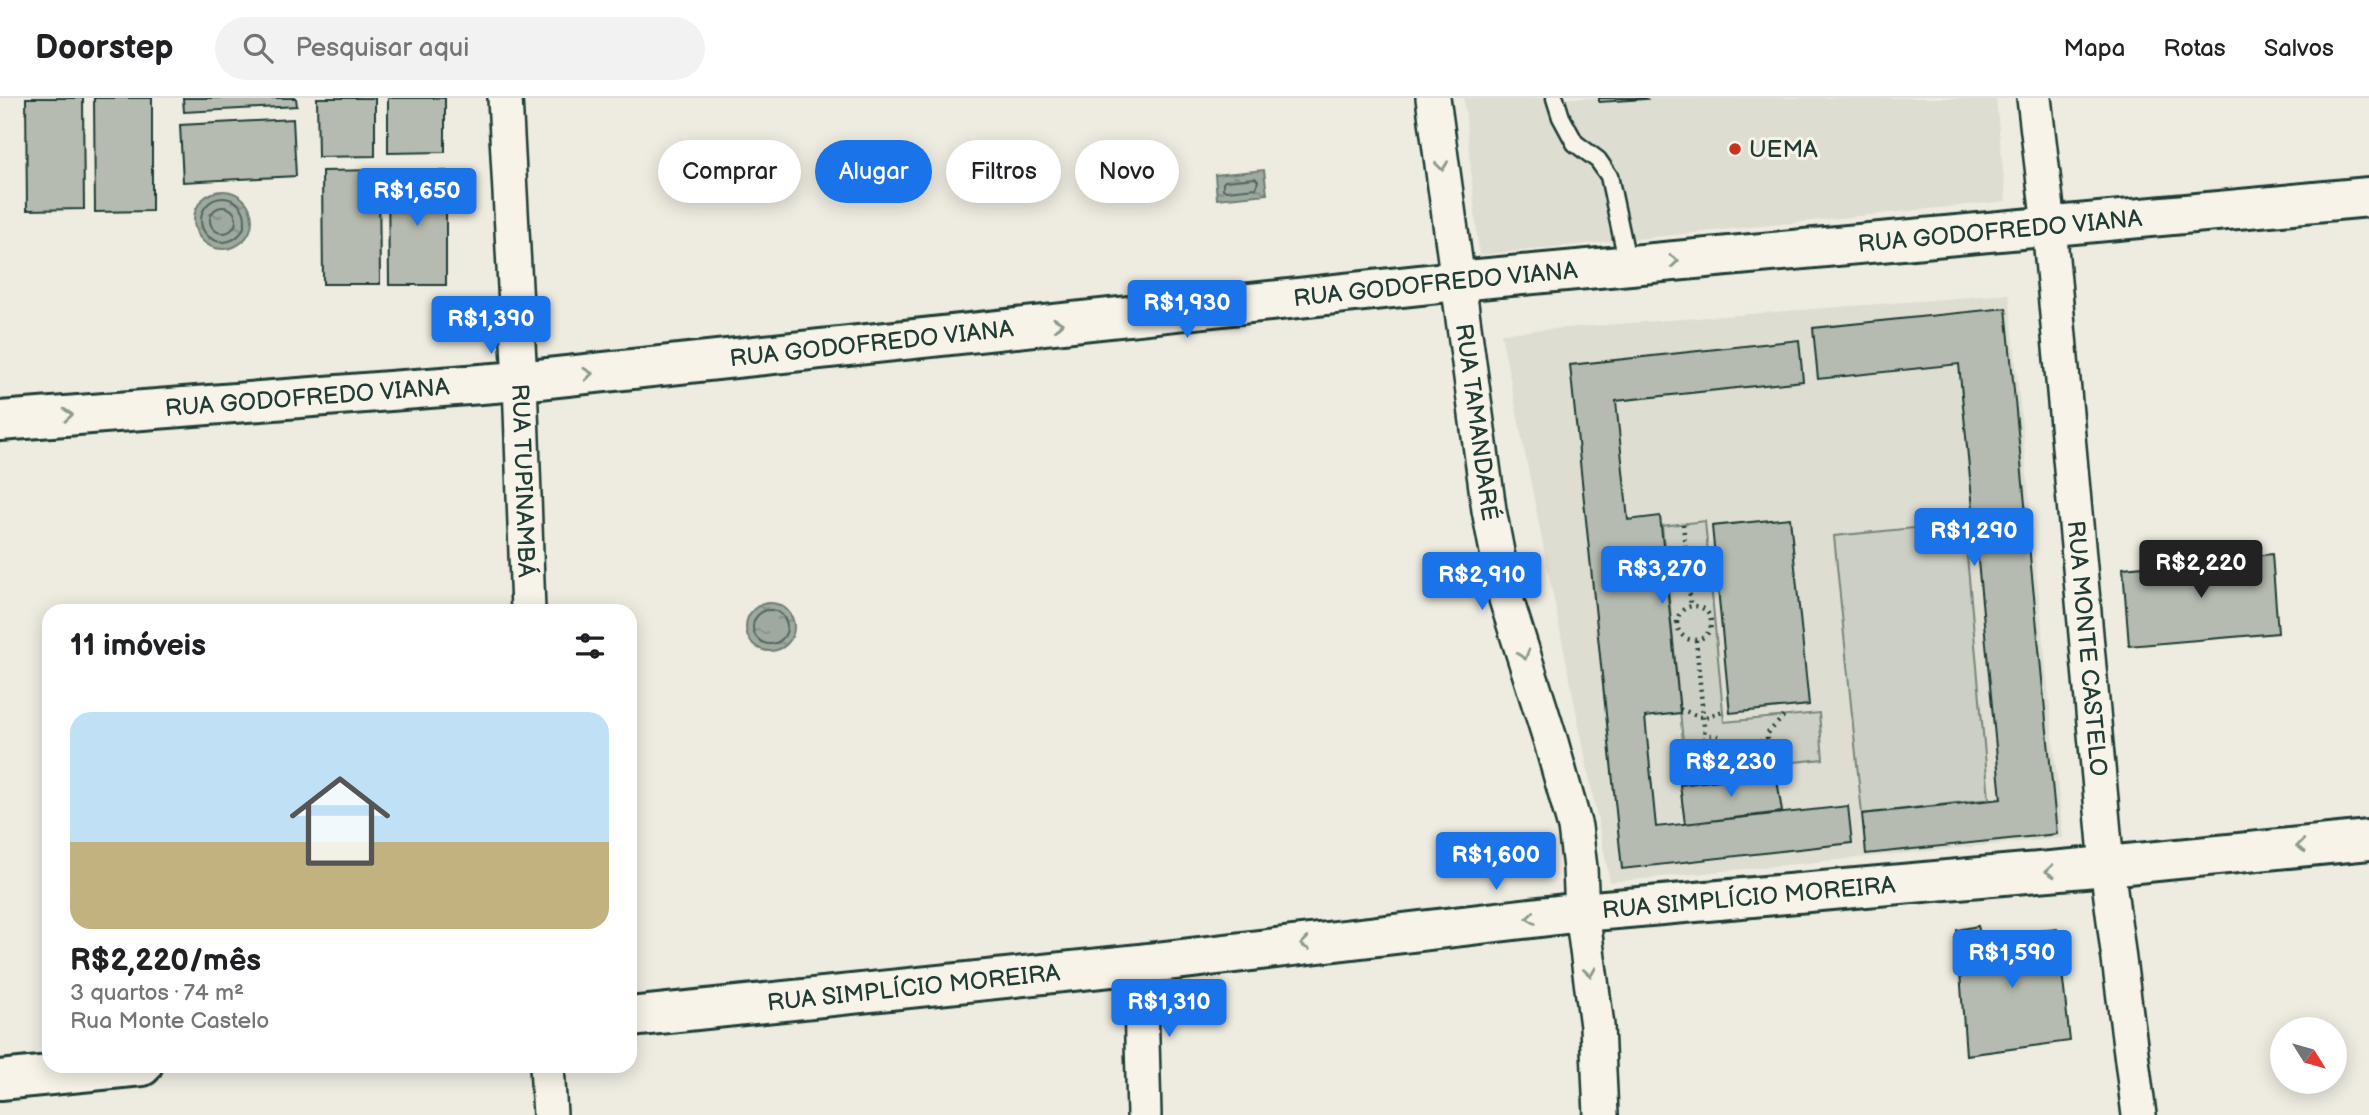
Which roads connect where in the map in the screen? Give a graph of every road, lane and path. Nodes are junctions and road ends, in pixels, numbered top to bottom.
1 (505, 98) edge
2 (1433, 98) edge
3 (1555, 98) edge
4 (2034, 98) edge
5 (2369, 197) edge
6 (2049, 226) junction
7 (1628, 265) junction
8 (1457, 281) junction
9 (520, 381) junction
10 (0, 421) edge
11 (1683, 524) dead end
12 (528, 604) edge
13 (1691, 607) junction
14 (1696, 640) junction
15 (1680, 709) dead end
16 (1723, 711) dead end
17 (1784, 716) dead end
18 (1703, 718) junction
19 (1705, 737) junction
20 (1768, 741) junction
21 (1724, 743) junction
22 (1780, 763) dead end
23 (2369, 840) edge
24 (2106, 866) junction
25 (1582, 912) junction
26 (1140, 964) junction
27 (637, 1016) edge
28 (71, 1073) edge
29 (547, 1073) edge
30 (0, 1080) edge
31 (550, 1115) edge
32 (1144, 1115) edge
33 (1601, 1115) edge
34 (2139, 1115) edge

1 - 9 street, RUA TUPINAMBÁ
2 -> 8 street, RUA TAMANDARÉ
3 - 7 lane
4 - 6 street, RUA MONTE CASTELO
5 - 6 street, RUA GODOFREDO VIANA
7 -> 6 street, RUA GODOFREDO VIANA
6 - 24 street, RUA MONTE CASTELO
7 - 8 street, RUA GODOFREDO VIANA
9 -> 8 street, RUA GODOFREDO VIANA
8 -> 25 street, RUA TAMANDARÉ
10 -> 9 street, RUA GODOFREDO VIANA
9 - 12 street, RUA TUPINAMBÁ
11 - 13 path
13 - 14 path
13 - 14 path
14 - 18 path
15 - 18 path
16 - 18 path
17 - 20 path
18 - 19 path
19 - 21 path
19 - 21 path
20 - 21 path
20 - 22 path
23 -> 24 street, RUA SIMPLÍCIO MOREIRA
24 -> 25 street, RUA SIMPLÍCIO MOREIRA
24 - 34 street, RUA MONTE CASTELO
25 -> 26 street, RUA SIMPLÍCIO MOREIRA
25 -> 33 street, RUA TAMANDARÉ
26 - 27 street, RUA SIMPLÍCIO MOREIRA
26 - 32 street
28 - 30 street
29 - 31 street

